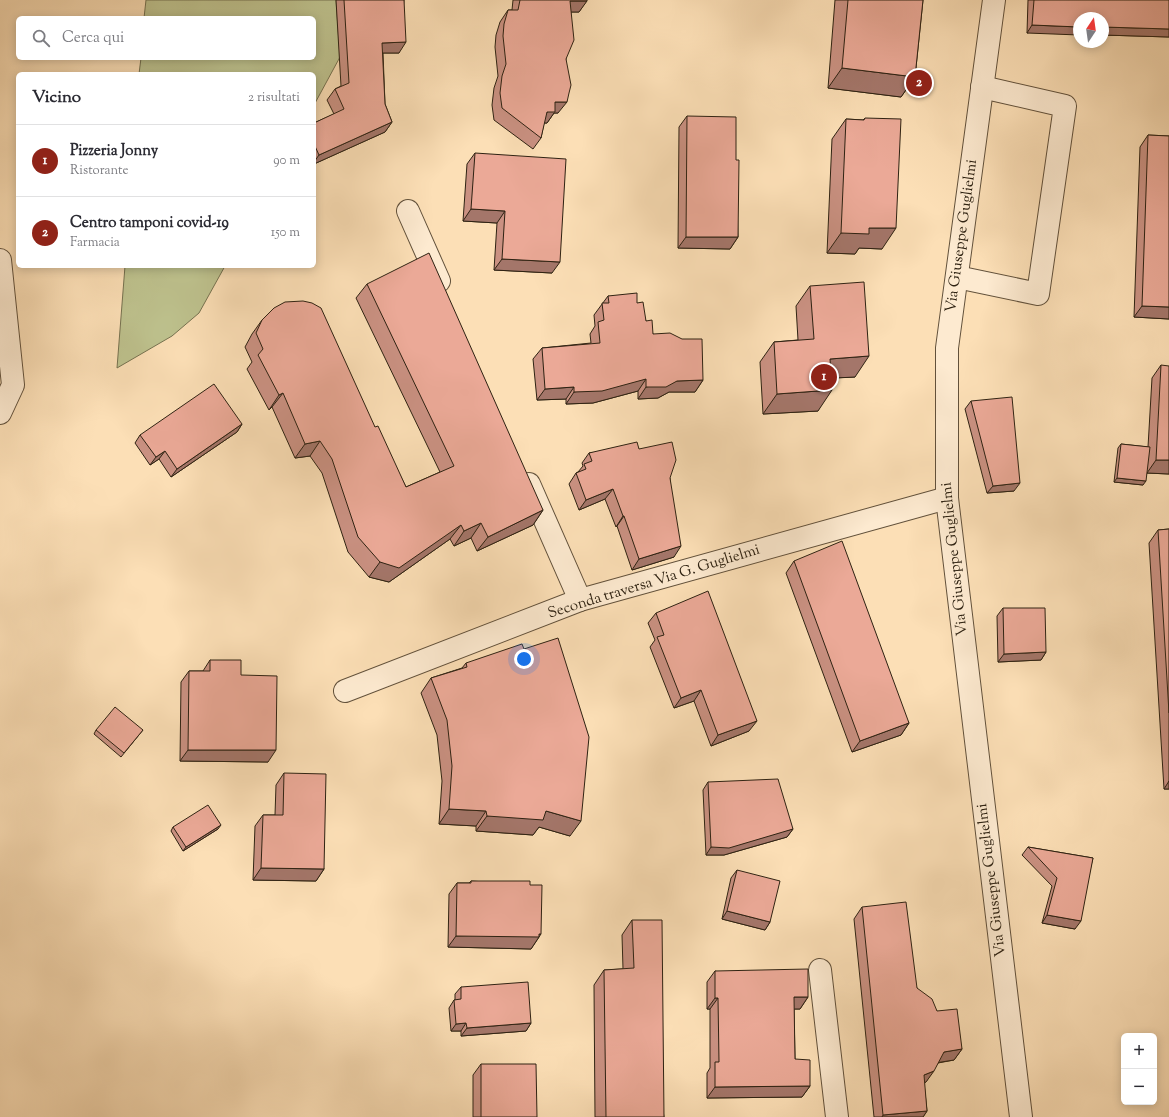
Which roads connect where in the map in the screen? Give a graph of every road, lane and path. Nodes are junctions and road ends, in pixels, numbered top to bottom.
1 (994, 0) edge
2 (982, 87) junction
3 (408, 211) dead end
4 (0, 260) edge
5 (957, 277) junction
6 (446, 297) edge
7 (0, 413) edge
8 (520, 463) edge
9 (947, 498) junction
10 (580, 600) junction
11 (344, 691) dead end
12 (820, 970) dead end
13 (837, 1117) edge
14 (1021, 1117) edge

1 - 2 street, Via Giuseppe Guglielmi
2 - 5 street, Via Giuseppe Guglielmi
2 - 5 street
3 - 6 street
4 - 7 street
5 - 9 street, Via Giuseppe Guglielmi
8 - 10 street
9 - 10 street, Seconda traversa Via G. Guglielmi
9 - 14 street, Via Giuseppe Guglielmi
10 - 11 street, Seconda traversa Via G. Guglielmi
12 - 13 street

